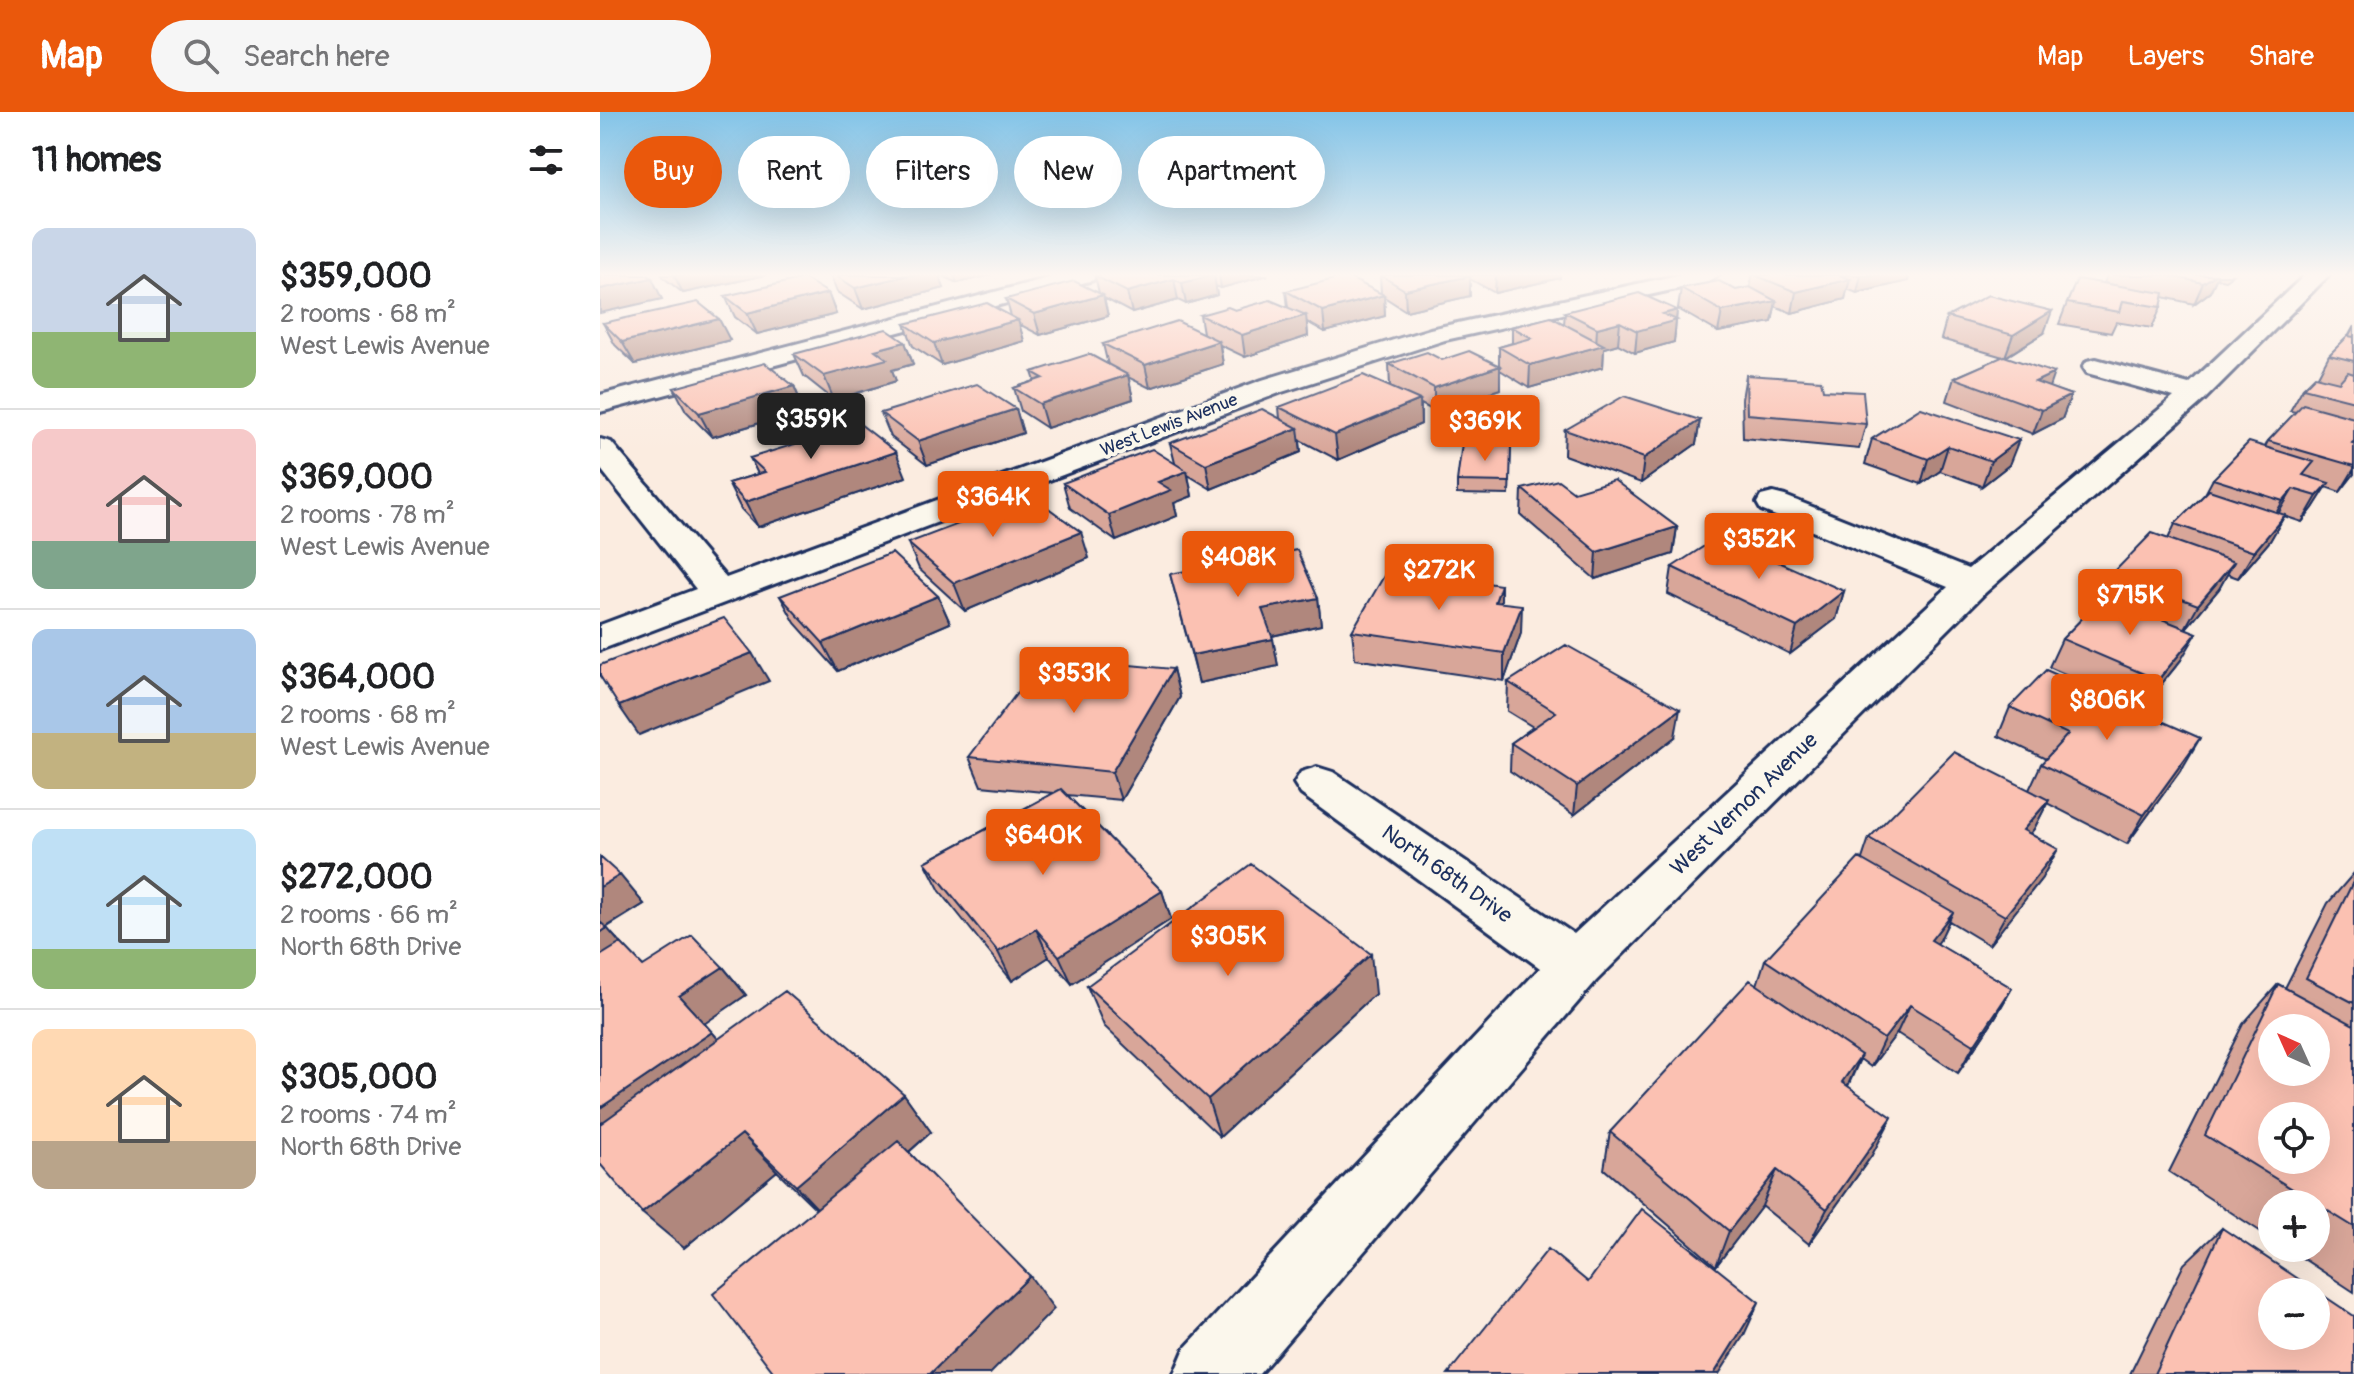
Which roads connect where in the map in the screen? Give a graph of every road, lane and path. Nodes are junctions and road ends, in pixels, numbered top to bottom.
1 (864, 334) edge
2 (1439, 334) edge
3 (2257, 334) edge
4 (2096, 367) dead end
5 (2194, 394) junction
6 (600, 404) edge
7 (600, 448) edge
8 (1773, 503) dead end
9 (1973, 584) junction
10 (719, 593) junction
11 (600, 638) edge
12 (1317, 783) dead end
13 (1577, 965) junction
14 (1211, 1374) edge

1 - 6 street
2 - 10 street, West Lewis Avenue
3 - 5 street, West Vernon Avenue
4 - 5 street
5 - 9 street, West Vernon Avenue
7 - 10 street
8 - 9 street
9 - 13 street, West Vernon Avenue
10 - 11 street, West Lewis Avenue
12 - 13 street, North 68th Drive
13 - 14 street, West Vernon Avenue

